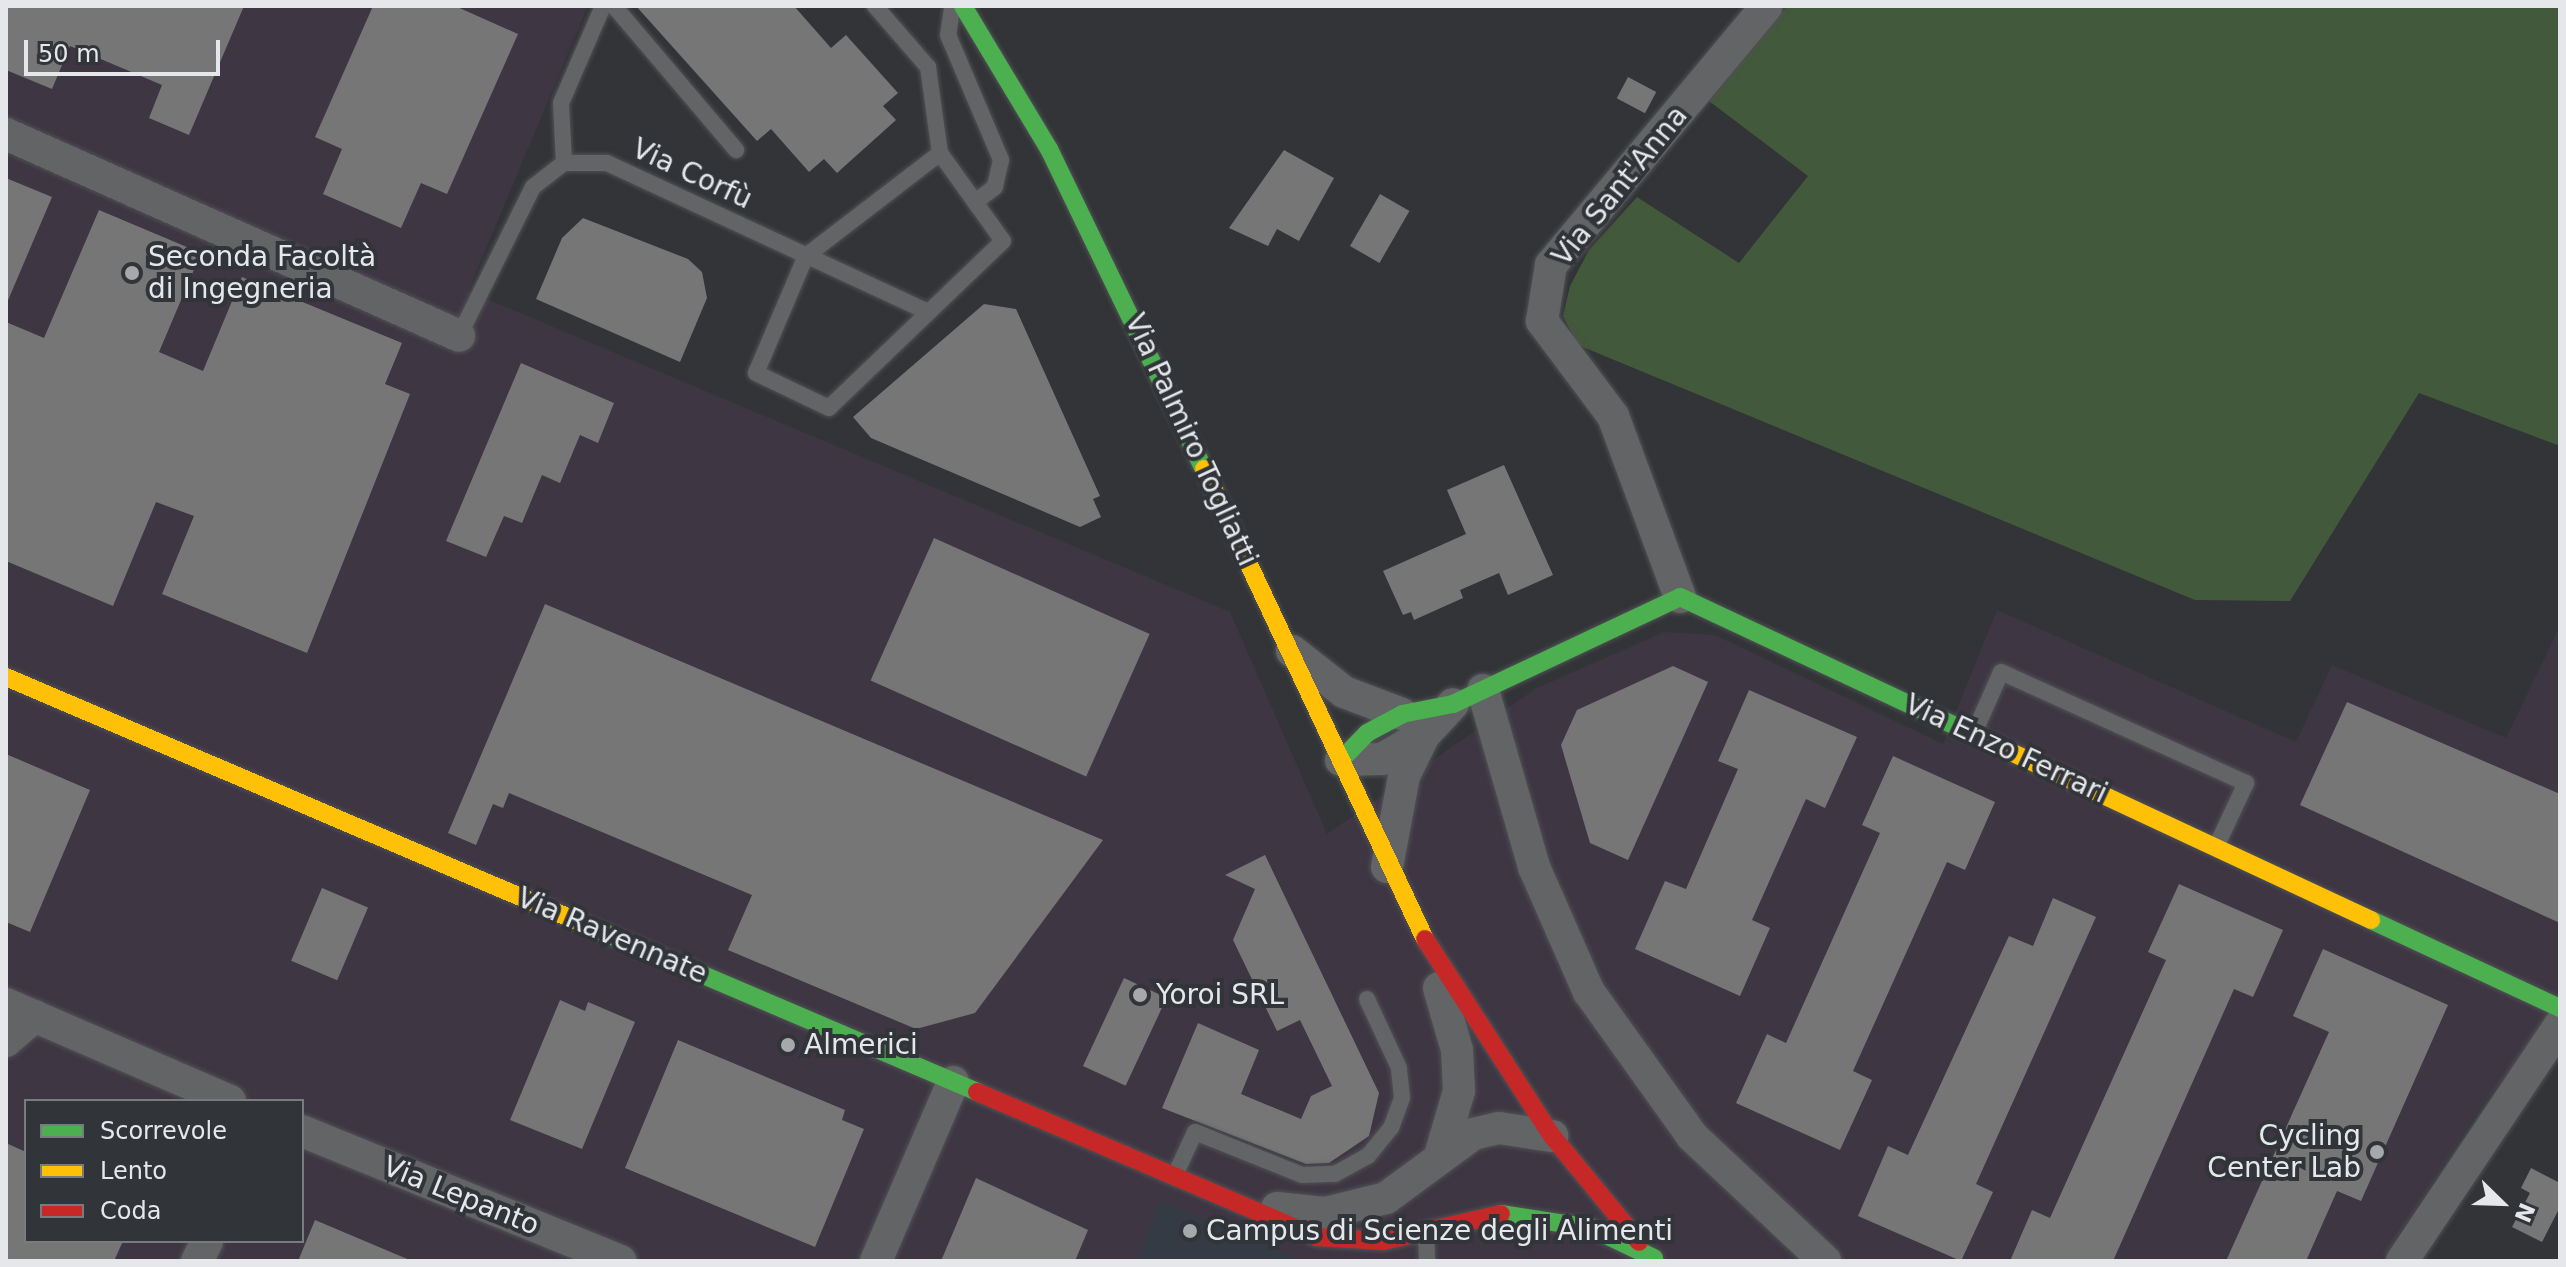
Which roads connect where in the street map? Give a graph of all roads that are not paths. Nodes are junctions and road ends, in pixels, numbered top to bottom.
1 (603, 6) edge
2 (614, 6) edge
3 (875, 6) edge
4 (952, 6) edge
5 (963, 6) edge
6 (1767, 6) edge
7 (6, 134) edge
8 (736, 150) dead end
9 (940, 153) junction
10 (564, 163) junction
11 (975, 202) junction
12 (806, 256) junction
13 (928, 312) junction
14 (459, 336) joint
15 (1680, 597) junction
16 (1290, 649) junction
17 (6, 677) edge
18 (1483, 690) junction
19 (1453, 704) joint
20 (1413, 725) junction
21 (1973, 735) junction
22 (1341, 760) junction
23 (2217, 846) junction
24 (1391, 877) junction
25 (1367, 999) dead end
26 (6, 1004) edge
27 (2560, 1008) edge
28 (35, 1016) junction
29 (2560, 1025) edge
30 (6, 1041) edge
31 (953, 1082) junction
32 (225, 1099) edge
33 (304, 1132) edge
34 (1552, 1136) junction
35 (1441, 1152) junction
36 (1175, 1175) junction
37 (1219, 1194) junction
38 (1426, 1229) junction
39 (1317, 1237) junction
40 (206, 1243) edge
41 (1656, 1260) edge
42 (197, 1261) edge
43 (620, 1261) edge
44 (876, 1261) edge
45 (1368, 1261) edge
46 (1427, 1261) edge
47 (1825, 1261) edge
48 (2402, 1261) edge

1 - 10 lane
2 - 8 lane
3 - 9 lane
4 - 11 lane
5 - 16 street, Via Palmiro Togliatti
6 - 15 street, Via Sant'Anna
7 - 14 street
9 - 11 lane
9 - 12 lane
10 - 12 lane, Via Corfù
10 - 14 lane
11 - 13 lane
12 - 13 lane, Via Corfù
12 - 13 lane
15 - 18 street
15 - 21 street, Via Enzo Ferrari
16 - 20 street
16 - 22 street, Via Palmiro Togliatti
17 - 31 street, Via Ravennate
18 - 19 street
18 - 47 street
19 - 20 street
20 - 22 street
20 - 24 street
21 - 23 street, Via Enzo Ferrari
21 - 23 lane
22 - 24 street, Via Palmiro Togliatti
23 - 27 street, Via Enzo Ferrari
24 - 34 street, Via Palmiro Togliatti
24 - 35 street, Via Palmiro Togliatti
25 - 36 lane
26 - 28 street
28 - 30 street
28 - 32 street
29 - 48 street
31 - 36 street, Via Ravennate
31 - 44 street
33 - 43 street, Via Lepanto
34 - 35 street, Via Ravennate
34 - 41 street, Via Ravennate
35 - 37 street, Via Ravennate
36 - 37 street, Via Ravennate
37 - 39 street, Via Ravennate
38 - 39 street, Via Ravennate
38 - 41 street, Via Ravennate
38 - 46 lane
39 - 45 lane
40 - 42 street

